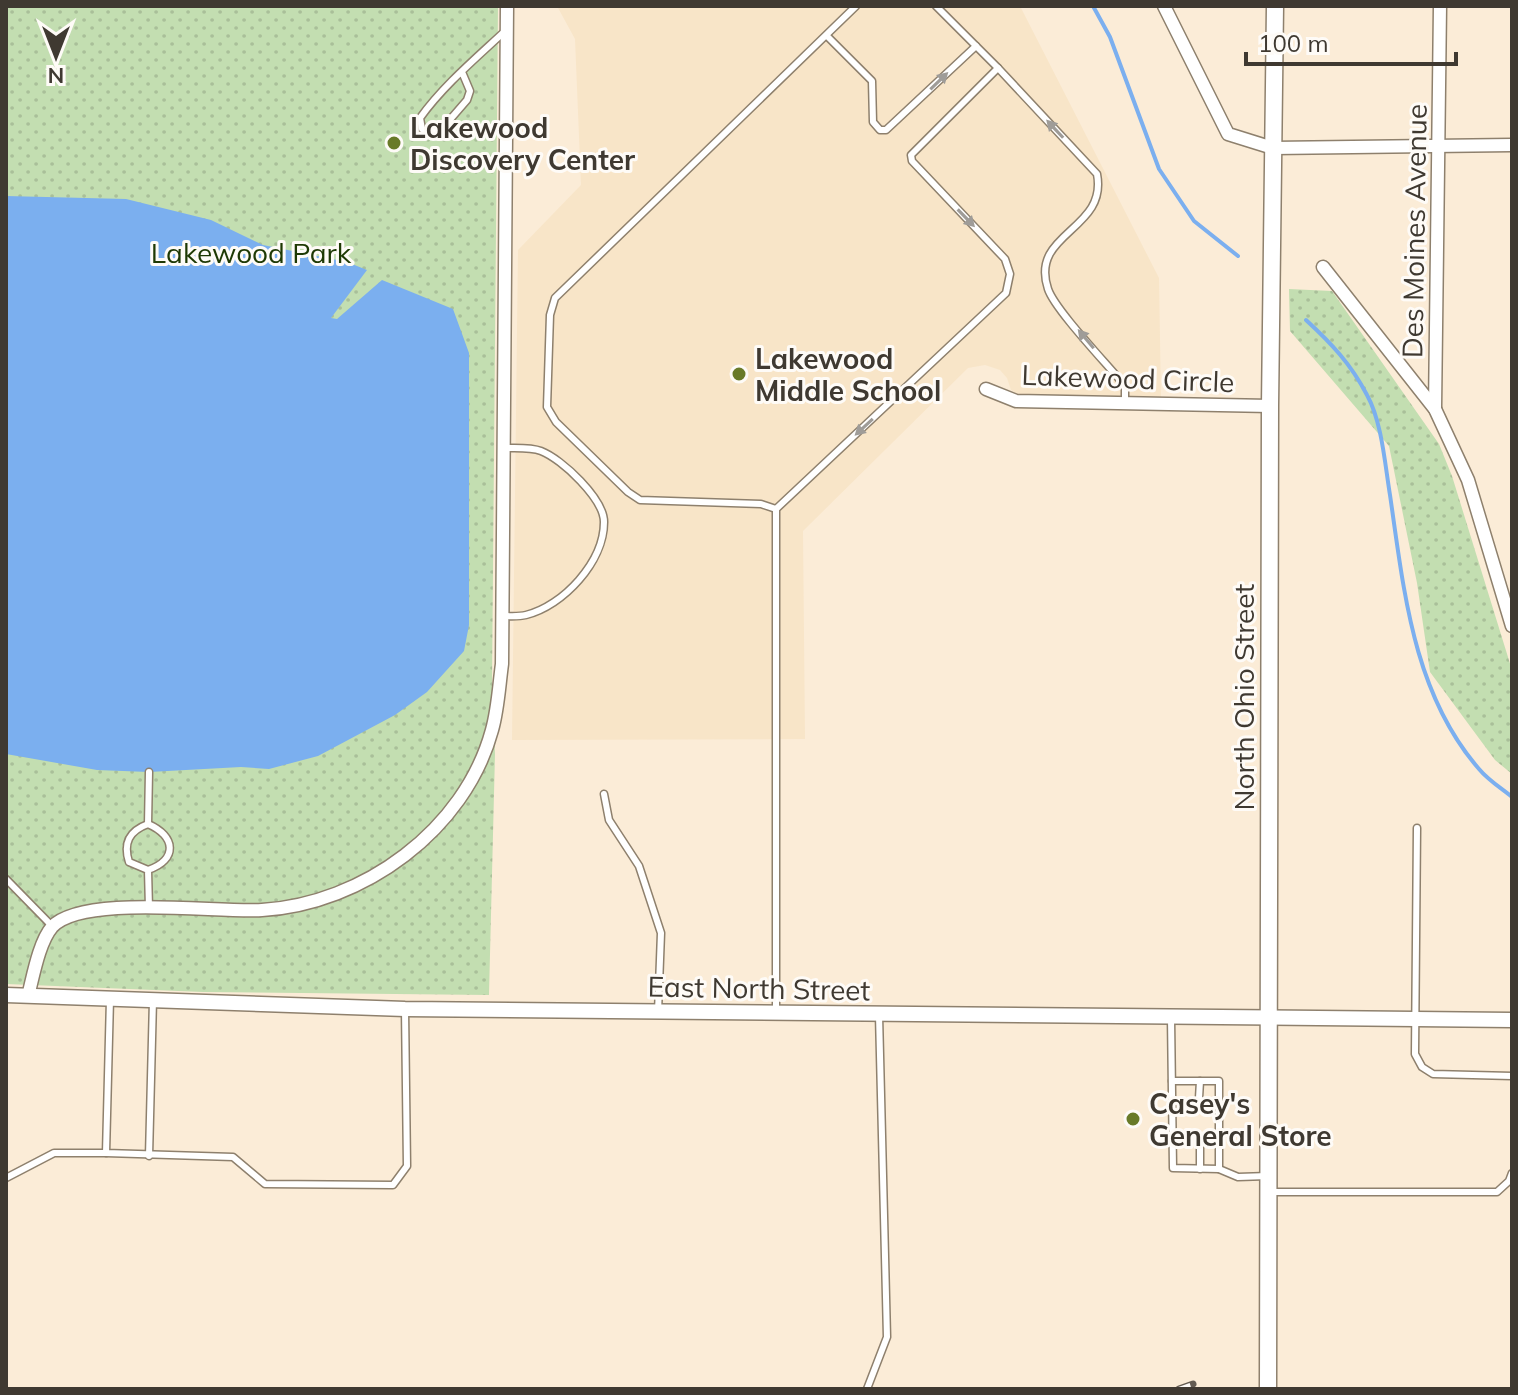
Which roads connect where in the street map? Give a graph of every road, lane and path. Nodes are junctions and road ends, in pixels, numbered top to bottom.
1 (507, 6) edge
2 (856, 6) edge
3 (936, 6) edge
4 (1164, 6) edge
5 (1275, 6) edge
6 (1440, 6) edge
7 (507, 29) junction
8 (827, 36) junction
9 (976, 46) junction
10 (998, 68) junction
11 (462, 72) junction
12 (1439, 145) junction
13 (1512, 145) edge
14 (1273, 148) junction
15 (1323, 267) dead end
16 (986, 389) dead end
17 (1125, 403) junction
18 (1270, 406) junction
19 (1435, 409) junction
20 (503, 448) junction
21 (776, 509) junction
22 (501, 616) junction
23 (1512, 626) edge
24 (149, 772) dead end
25 (604, 794) dead end
26 (148, 824) junction
27 (1417, 828) dead end
28 (148, 870) junction
29 (6, 879) edge
30 (149, 908) junction
31 (53, 927) junction
32 (6, 995) edge
33 (28, 996) junction
34 (110, 999) junction
35 (153, 1000) junction
36 (405, 1009) junction
37 (658, 1012) junction
38 (776, 1014) junction
39 (879, 1015) junction
40 (1171, 1018) junction
41 (1268, 1019) junction
42 (1415, 1020) junction
43 (1512, 1020) edge
44 (1512, 1076) edge
45 (1172, 1081) junction
46 (1200, 1081) junction
47 (1199, 1098) dead end
48 (1200, 1139) dead end
49 (106, 1153) junction
50 (149, 1156) junction
51 (1200, 1169) junction
52 (1219, 1169) junction
53 (1512, 1173) edge
54 (6, 1178) edge
55 (1268, 1184) junction
56 (867, 1389) edge
57 (1268, 1389) edge

1 - 7 street
2 - 8 lane
3 - 9 lane
4 - 14 street
5 - 14 main road, North Ohio Street
6 - 12 street, Des Moines Avenue
7 - 11 lane
7 - 20 street
8 -> 9 lane
8 - 21 lane
9 - 10 lane
17 -> 10 lane
10 -> 21 lane
11 - 11 lane
12 - 13 street
12 - 14 street
12 - 19 street, Des Moines Avenue
14 - 18 main road, North Ohio Street
15 - 19 street
16 - 17 street, Lakewood Circle
17 - 18 street, Lakewood Circle
18 - 41 main road, North Ohio Street
19 - 23 street
20 - 22 street
20 - 22 lane
21 - 38 lane
22 - 30 street
24 - 26 lane
25 - 37 lane
26 - 28 lane
26 - 28 lane
27 - 42 lane
28 - 30 lane
29 - 31 lane
30 - 31 street
31 - 33 street
32 - 33 street, East North Street
33 - 34 street, East North Street
34 - 35 street, East North Street
34 - 49 lane
35 - 36 street, East North Street
35 - 50 lane
36 - 37 street, East North Street
36 - 50 lane
37 - 38 street, East North Street
38 - 39 street, East North Street
39 - 40 street, East North Street
39 - 56 lane
40 - 41 street, East North Street
40 - 45 lane
41 - 42 street, East North Street
41 - 55 main road, North Ohio Street
42 - 43 street, East North Street
42 - 44 lane
45 - 46 lane
45 - 51 lane
46 - 47 lane
46 - 52 lane
48 - 51 lane
49 - 50 lane
49 - 54 lane
51 - 52 lane
52 - 55 lane
53 - 55 lane
55 - 57 main road, North Ohio Street

